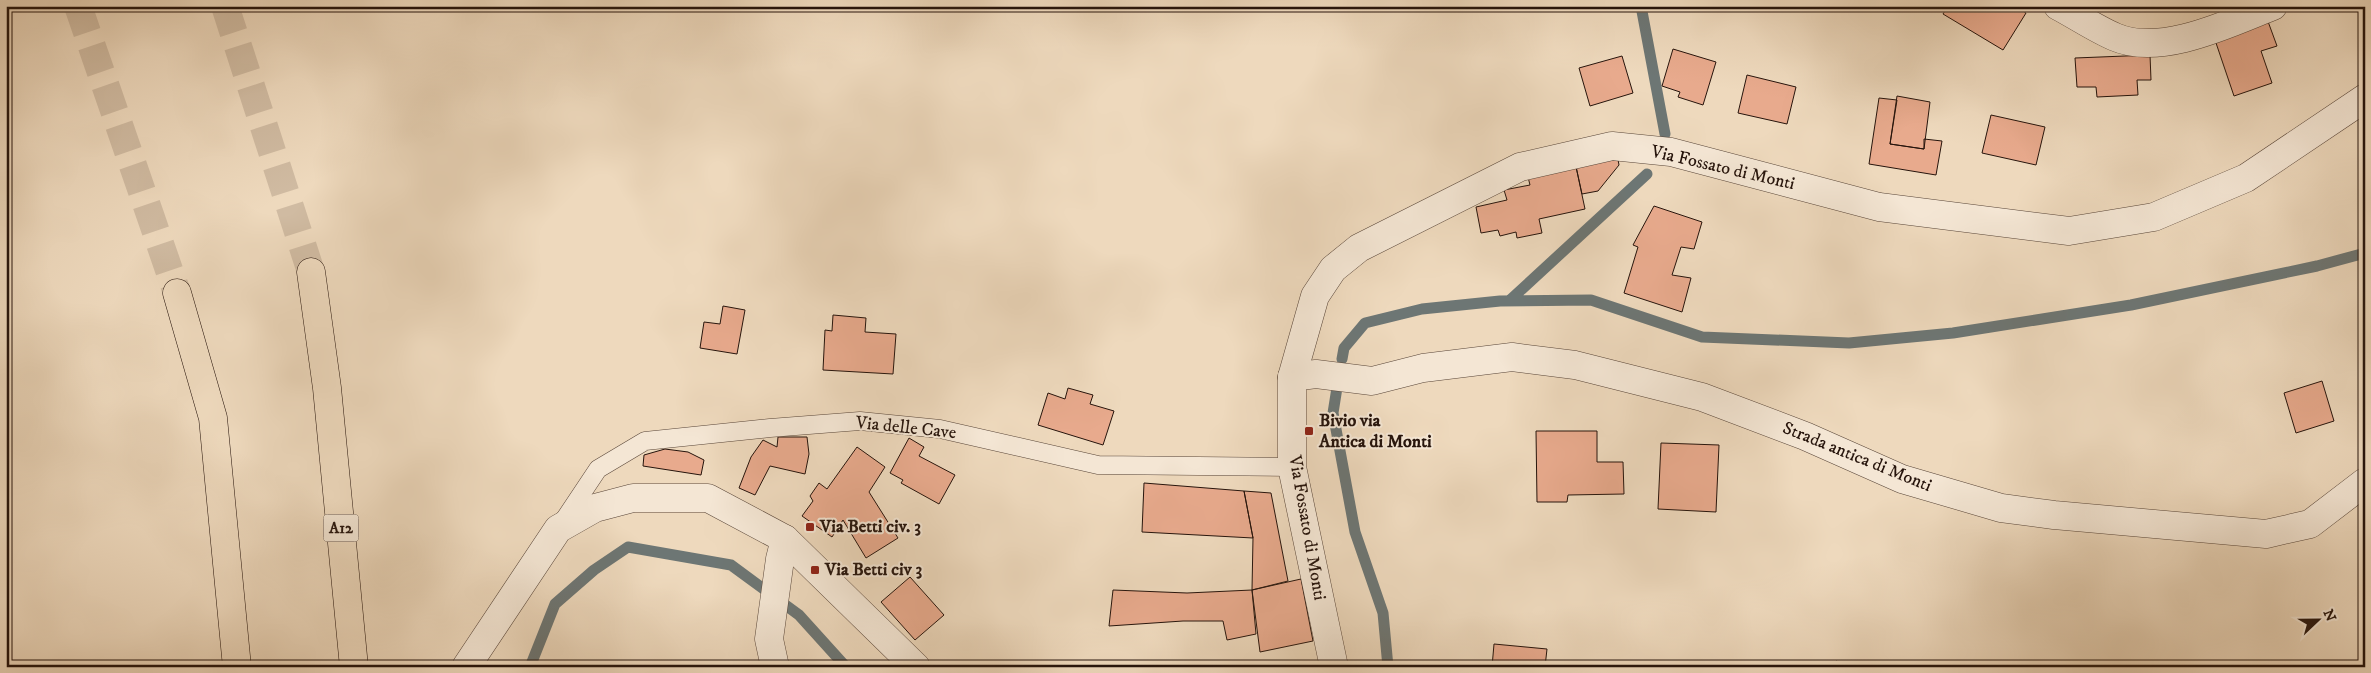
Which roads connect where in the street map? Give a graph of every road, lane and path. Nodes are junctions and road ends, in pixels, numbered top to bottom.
1 (2058, 6) edge
2 (2273, 6) edge
3 (2365, 98) edge
4 (311, 272) tunnel mouth
5 (177, 293) tunnel mouth
6 (1304, 375) junction
7 (1292, 467) junction
8 (2365, 482) edge
9 (558, 529) junction
10 (782, 549) junction
11 (237, 667) edge
12 (354, 667) edge
13 (466, 667) edge
14 (774, 667) edge
15 (916, 667) edge
16 (1334, 667) edge

1 - 2 street
3 - 6 street, Via Fossato di Monti
4 - 12 highway, A12
5 - 11 highway
6 - 7 street, Via Fossato di Monti
6 - 8 street, Strada antica di Monti
7 - 9 lane, Via delle Cave
7 - 16 street, Via Fossato di Monti
9 - 10 street
9 - 13 street
10 - 14 street
10 - 15 street

